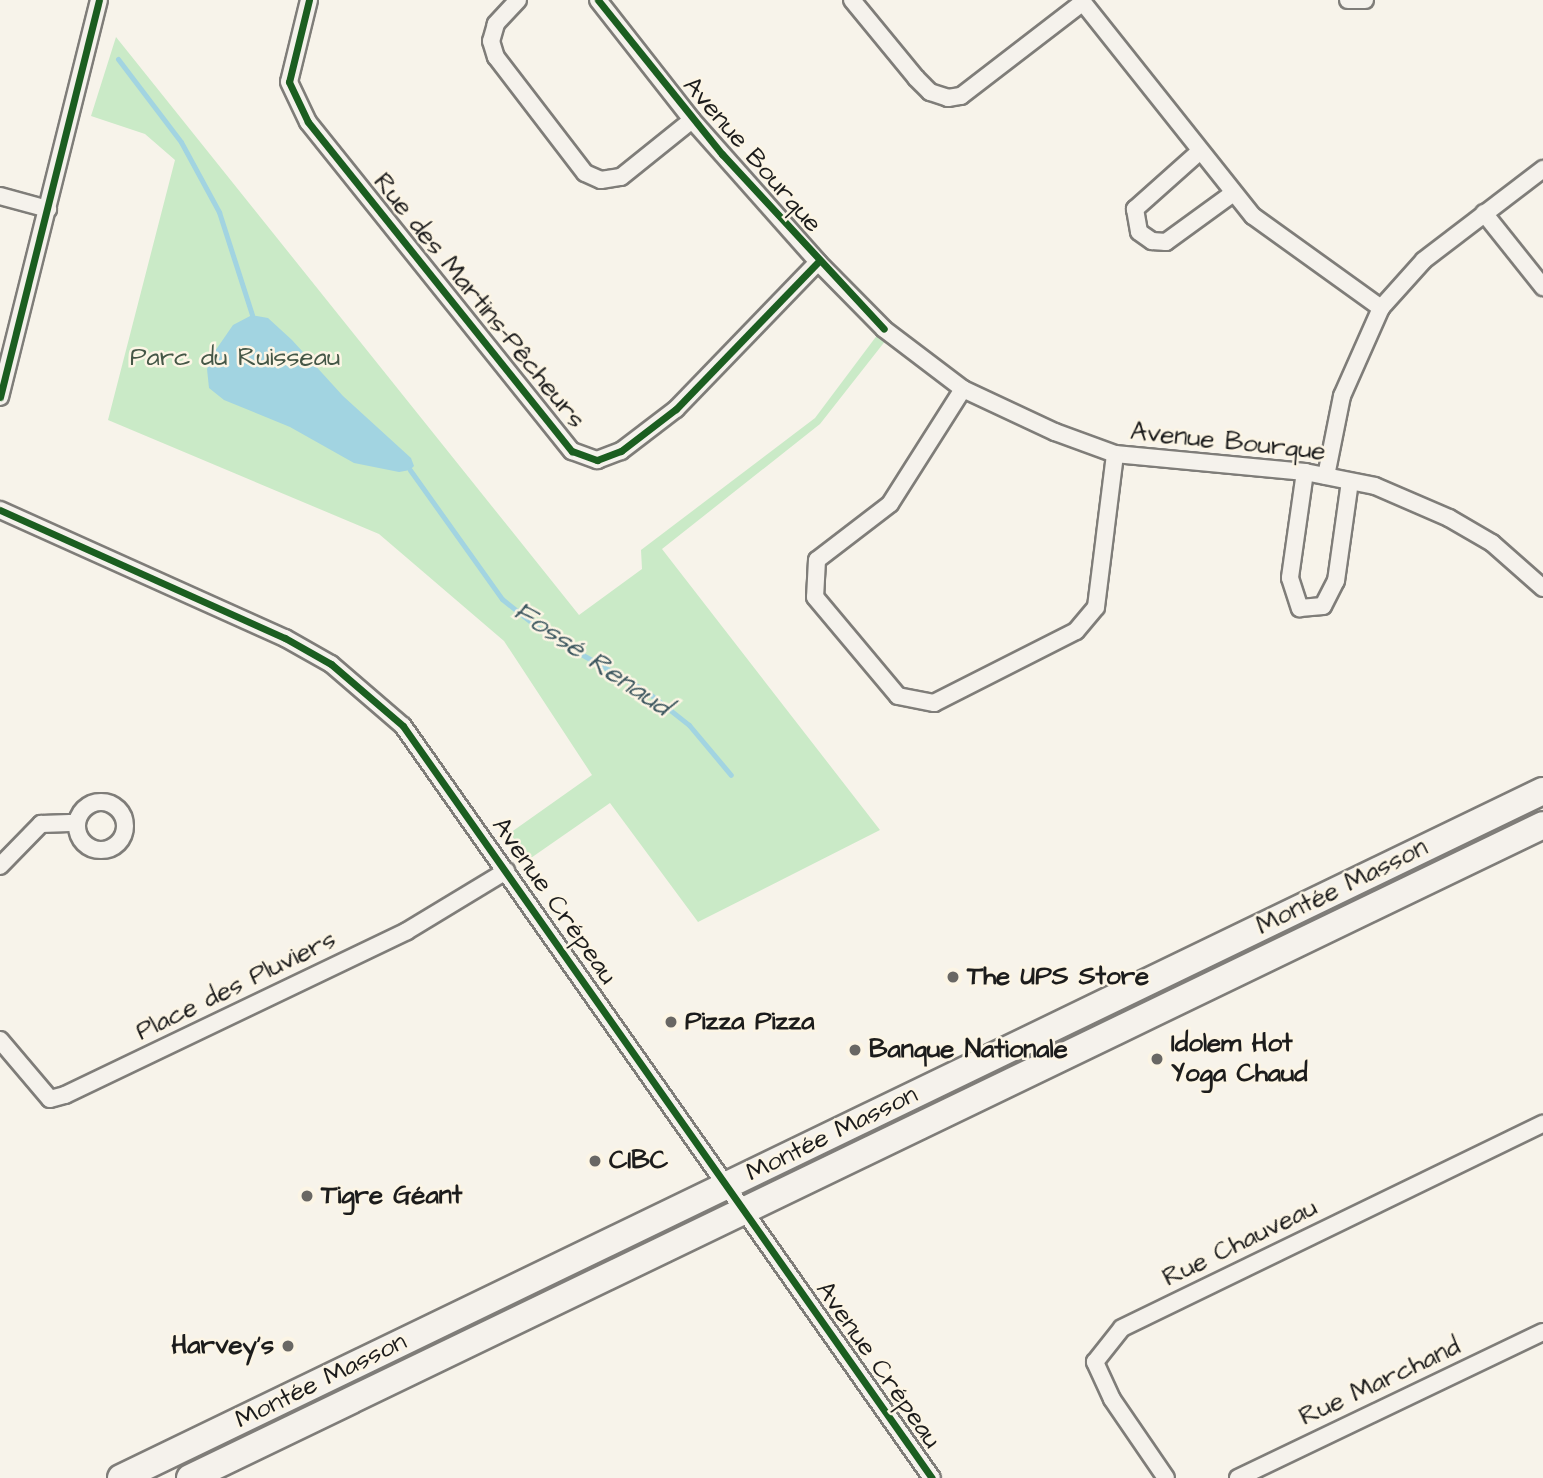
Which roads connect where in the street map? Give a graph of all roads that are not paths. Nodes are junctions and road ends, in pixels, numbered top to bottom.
1 (99, 0) edge
2 (309, 0) edge
3 (519, 0) edge
4 (598, 0) edge
5 (852, 0) edge
6 (1348, 0) edge
7 (1365, 0) edge
8 (1082, 1) edge
9 (692, 120) junction
10 (1199, 152) junction
11 (1543, 169) edge
12 (1232, 194) junction
13 (0, 196) edge
14 (48, 209) junction
15 (1484, 213) junction
16 (817, 261) junction
17 (1543, 287) edge
18 (1381, 308) junction
19 (963, 389) junction
20 (0, 397) edge
21 (1115, 454) junction
22 (1305, 472) junction
23 (1326, 476) junction
24 (1350, 482) junction
25 (0, 510) edge
26 (1543, 587) edge
27 (1543, 791) edge
28 (77, 823) dead end
29 (1543, 825) edge
30 (0, 866) edge
31 (506, 870) junction
32 (1173, 970) junction
33 (1186, 996) junction
34 (0, 1040) edge
35 (1543, 1125) edge
36 (729, 1184) junction
37 (746, 1210) junction
38 (1543, 1332) edge
39 (121, 1478) edge
40 (190, 1478) edge
41 (932, 1478) edge
42 (1166, 1478) edge
43 (1238, 1478) edge

1 - 14 street
2 - 16 street, Rue des Martins-Pêcheurs
3 - 9 street
4 - 9 street, Avenue Bourque
5 - 8 street
6 - 7 street
8 - 10 street
9 - 16 street, Avenue Bourque
10 - 12 street
10 - 12 street
11 - 15 street
12 - 18 street
13 - 14 street
14 - 20 street
15 - 17 street
15 - 18 street
16 - 19 street, Avenue Bourque
18 - 23 street
19 - 21 street, Avenue Bourque
19 - 21 street
21 - 22 street, Avenue Bourque
22 - 23 street, Avenue Bourque
22 - 24 street
23 - 24 street, Avenue Bourque
24 - 26 street, Avenue Bourque
25 - 31 street, Avenue Crépeau
27 - 32 main road, Montée Masson
28 - 30 street
29 - 33 main road, Montée Masson
31 - 34 street, Place des Pluviers
31 - 36 street, Avenue Crépeau
32 - 33 main road
32 - 36 main road, Montée Masson
33 - 37 main road, Montée Masson
35 - 42 street, Rue Chauveau
36 - 37 street, Avenue Crépeau
36 - 39 main road, Montée Masson
37 - 40 main road, Montée Masson
37 - 41 street, Avenue Crépeau
38 - 43 street, Rue Marchand

